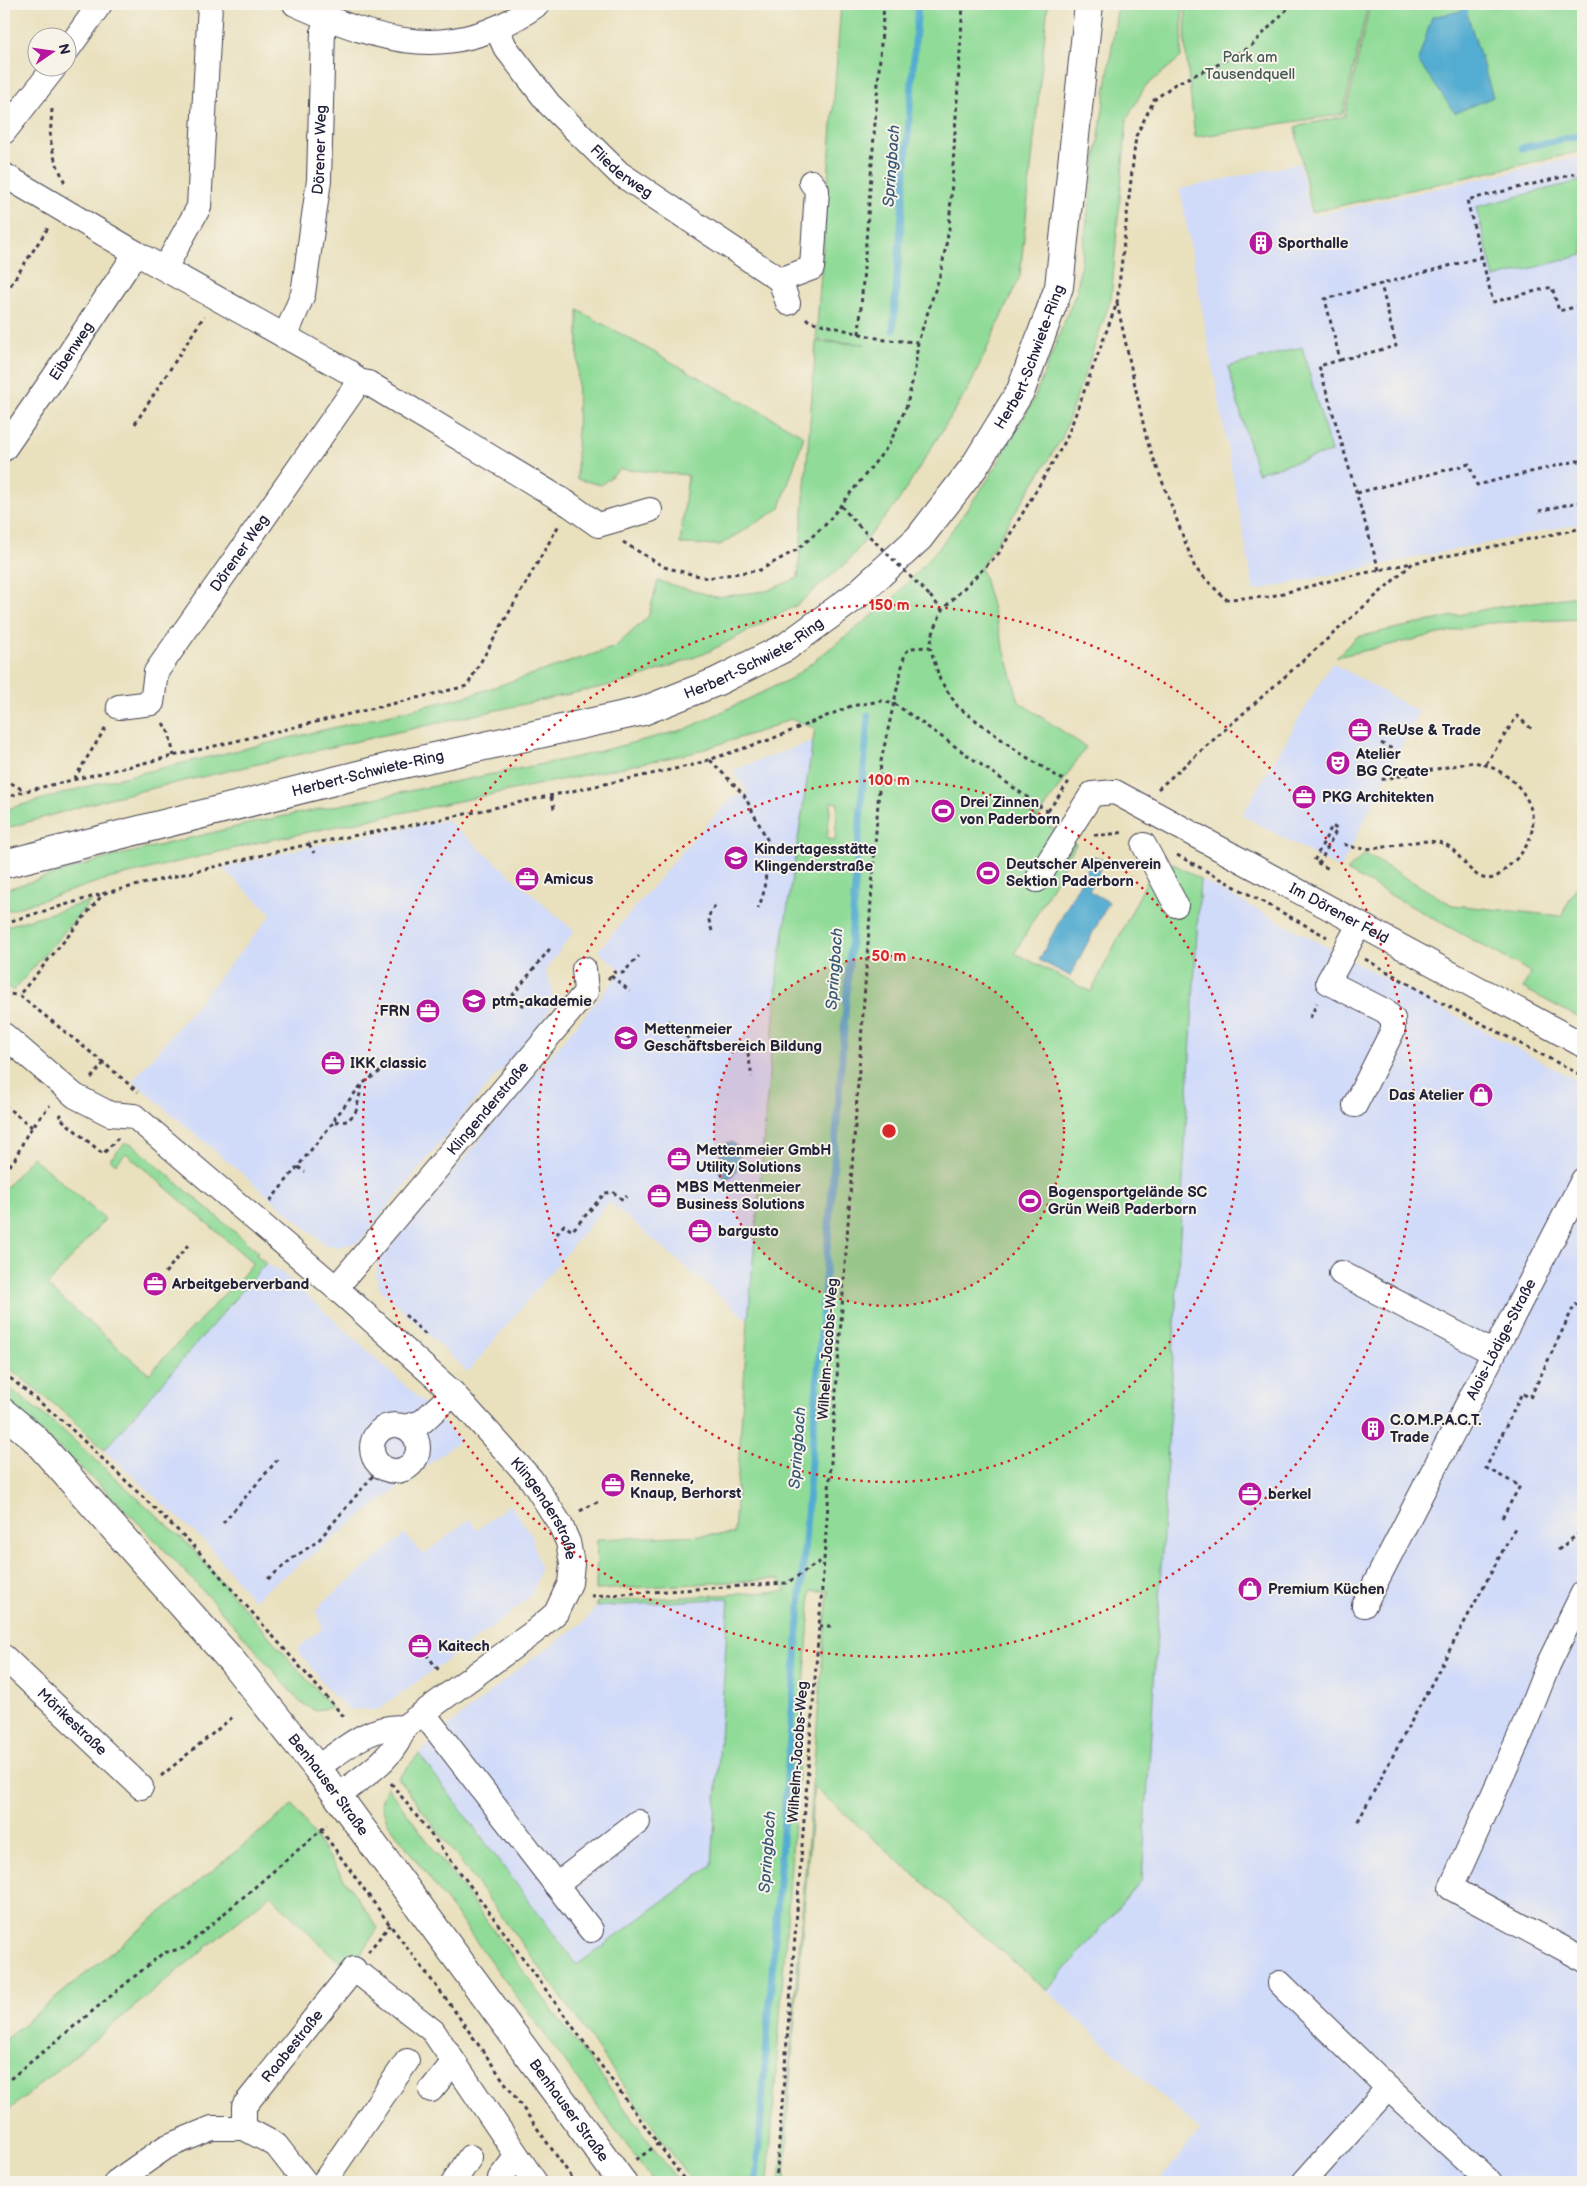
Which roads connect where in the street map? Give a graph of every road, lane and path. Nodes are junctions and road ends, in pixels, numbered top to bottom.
1 (100, 4) edge
2 (210, 4) edge
3 (295, 4) edge
4 (538, 4) edge
5 (884, 4) edge
6 (963, 4) edge
7 (1089, 4) edge
8 (1292, 4) edge
9 (327, 18) junction
10 (497, 30) junction
11 (78, 35) edge
12 (46, 78) edge
13 (49, 78) edge
14 (4, 132) edge
15 (1583, 172) edge
16 (4, 174) edge
17 (811, 182) dead end
18 (66, 184) dead end
19 (60, 209) junction
20 (136, 252) junction
21 (1482, 257) junction
22 (165, 268) junction
23 (780, 280) junction
24 (1381, 284) junction
25 (6, 292) dead end
26 (216, 297) junction
27 (788, 303) joint
28 (1117, 303) junction
29 (1583, 305) edge
30 (859, 334) junction
31 (285, 336) junction
32 (918, 342) junction
33 (1340, 360) junction
34 (358, 381) junction
35 (135, 424) dead end
36 (4, 448) edge
37 (1583, 461) edge
38 (1357, 493) junction
39 (1583, 501) edge
40 (570, 505) junction
41 (841, 506) junction
42 (650, 510) dead end
43 (1539, 511) dead end
44 (598, 525) junction
45 (1582, 529) edge
46 (1413, 563) junction
47 (1379, 570) junction
48 (942, 610) junction
49 (930, 648) junction
50 (895, 704) junction
51 (119, 707) joint
52 (1533, 730) dead end
53 (169, 733) dead end
54 (1381, 743) dead end
55 (1394, 750) dead end
56 (174, 756) junction
57 (710, 760) junction
58 (1486, 764) junction
59 (4, 779) edge
60 (73, 779) junction
61 (1379, 780) dead end
62 (26, 791) junction
63 (552, 797) junction
64 (4, 798) edge
65 (1149, 811) junction
66 (554, 812) dead end
67 (309, 844) junction
68 (1344, 844) dead end
69 (314, 854) dead end
70 (4, 864) edge
71 (1320, 864) junction
72 (1331, 870) dead end
73 (1037, 880) dead end
74 (105, 892) junction
75 (717, 903) dead end
76 (1176, 905) dead end
77 (758, 908) dead end
78 (4, 923) edge
79 (1360, 925) junction
80 (712, 932) dead end
81 (552, 946) dead end
82 (639, 956) dead end
83 (584, 969) dead end
84 (614, 972) dead end
85 (5, 993) edge
86 (19, 995) junction
87 (4, 998) edge
88 (524, 1006) dead end
89 (667, 1021) dead end
90 (4, 1035) edge
91 (694, 1043) dead end
92 (1583, 1044) edge
93 (748, 1054) dead end
94 (104, 1063) junction
95 (389, 1072) dead end
96 (752, 1077) dead end
97 (362, 1084) junction
98 (70, 1092) junction
99 (140, 1094) dead end
100 (4, 1105) edge
101 (1356, 1105) dead end
102 (335, 1122) junction
103 (32, 1128) junction
104 (122, 1136) dead end
105 (298, 1166) junction
106 (4, 1172) edge
107 (304, 1172) dead end
108 (1583, 1180) edge
109 (262, 1195) dead end
110 (627, 1196) dead end
111 (270, 1201) junction
112 (277, 1208) dead end
113 (557, 1234) dead end
114 (188, 1245) dead end
115 (165, 1273) dead end
116 (1341, 1273) dead end
117 (336, 1288) junction
118 (1583, 1308) edge
119 (404, 1315) dead end
120 (432, 1341) dead end
121 (1494, 1353) junction
122 (4, 1373) edge
123 (453, 1394) junction
124 (4, 1413) edge
125 (406, 1427) junction
126 (371, 1455) junction
127 (279, 1458) dead end
128 (599, 1501) dead end
129 (577, 1513) dead end
130 (1502, 1518) dead end
131 (223, 1523) dead end
132 (1516, 1526) dead end
133 (1583, 1530) edge
134 (1558, 1550) dead end
135 (824, 1559) junction
136 (268, 1579) dead end
137 (591, 1588) dead end
138 (1583, 1593) edge
139 (592, 1596) junction
140 (587, 1605) dead end
141 (1364, 1605) dead end
142 (819, 1626) junction
143 (831, 1626) dead end
144 (4, 1657) edge
145 (447, 1665) dead end
146 (432, 1677) dead end
147 (424, 1714) junction
148 (234, 1716) dead end
149 (348, 1721) dead end
150 (404, 1727) junction
151 (317, 1768) junction
152 (389, 1780) dead end
153 (141, 1787) joint
154 (338, 1796) junction
155 (1358, 1821) dead end
156 (638, 1822) dead end
157 (556, 1885) junction
158 (390, 1925) junction
159 (591, 1930) dead end
160 (1583, 1959) edge
161 (359, 1973) junction
162 (1280, 1983) dead end
163 (407, 2061) dead end
164 (453, 2063) junction
165 (4, 2084) edge
166 (1388, 2088) junction
167 (431, 2090) dead end
168 (244, 2128) junction
169 (658, 2144) junction
170 (517, 2156) junction
171 (470, 2157) dead end
172 (627, 2173) edge
173 (500, 2178) dead end
174 (116, 2182) edge
175 (305, 2182) edge
176 (324, 2182) edge
177 (454, 2182) edge
178 (535, 2182) edge
179 (574, 2182) edge
180 (686, 2182) edge
181 (776, 2182) edge
182 (1304, 2182) edge
183 (1490, 2182) edge

1 - 11 street
2 - 22 street
3 - 9 street
4 - 10 street
5 - 30 path
6 - 32 path
7 - 70 main road, Herbert-Schwiete-Ring
8 - 28 path
9 - 10 street
9 - 31 street, Dörener Weg
10 - 23 street, Fliederweg
12 - 14 street
13 - 18 path
15 - 21 path
16 - 19 street
17 - 23 street
19 - 20 street
19 - 25 path
20 - 22 street
20 - 36 street, Eibenweg
21 - 24 path
21 - 29 path
22 - 26 street
23 - 27 street
24 - 33 path
24 - 33 path
26 - 31 street
26 - 35 path
27 - 30 path
28 - 47 path
28 - 48 path
30 - 32 path
31 - 34 street
32 - 41 path
33 - 38 path
34 - 40 street
34 - 51 street, Dörener Weg
37 - 38 path
38 - 47 path
39 - 43 path
40 - 44 street
40 - 56 path
41 - 44 path
41 - 48 path, bridge
42 - 44 street
45 - 46 path
46 - 47 path
46 - 65 path
48 - 49 path
49 - 50 path, Wilhelm-Jacobs-Weg
49 - 50 path
50 - 57 path
50 - 135 path, Wilhelm-Jacobs-Weg
51 - 60 path
52 - 58 path
53 - 56 path
54 - 55 path
56 - 60 path
57 - 63 path
57 - 77 path
58 - 61 path
58 - 68 path
59 - 62 path
60 - 62 path
62 - 64 path
63 - 66 path
63 - 67 path
65 - 73 street, Im Dörener Feld
65 - 76 street
65 - 79 street, Im Dörener Feld
67 - 69 path
67 - 74 path
71 - 71 path
71 - 72 path
74 - 78 path
74 - 86 path
75 - 80 path
79 - 92 street, Im Dörener Feld
79 - 101 street
81 - 88 path
82 - 84 path
83 - 117 street, Klingenderstraße
85 - 86 path
85 - 87 path
86 - 94 path
89 - 91 path
90 - 98 street
93 - 96 path
94 - 98 path
94 - 99 path
95 - 97 path
97 - 102 path
97 - 102 path
98 - 103 path
98 - 104 path
98 - 117 street, Klingenderstraße
100 - 103 path
102 - 105 path
103 - 106 path
105 - 107 path
105 - 111 path
108 - 121 street, Alois-Lödige-Straße
109 - 111 path
110 - 113 path
111 - 112 path
114 - 115 path
116 - 121 street
117 - 123 street, Klingenderstraße
118 - 130 path
119 - 120 path
121 - 141 street, Alois-Lödige-Straße
122 - 149 path
123 - 125 street
123 - 147 street, Klingenderstraße
124 - 151 main road, Benhauser Straße
125 - 126 street
125 - 126 street
126 - 136 path
127 - 131 path
128 - 129 path
132 - 155 path
133 - 134 path
135 - 139 path
135 - 142 path, Wilhelm-Jacobs-Weg
137 - 139 path
138 - 160 street
139 - 140 path
142 - 143 path
142 - 181 path, Wilhelm-Jacobs-Weg
144 - 153 street, Mörikestraße
145 - 146 path
147 - 150 street, Klingenderstraße
147 - 157 street
148 - 153 path
150 - 151 street, Klingenderstraße
150 - 154 street, Klingenderstraße
151 - 154 main road, Benhauser Straße
152 - 169 path
154 - 172 main road, Benhauser Straße
156 - 157 street
157 - 159 street
158 - 161 path
158 - 165 path
158 - 179 path
161 - 164 street
161 - 168 street, Raabestraße
162 - 166 street
163 - 176 street
164 - 167 street
164 - 170 street
166 - 182 street
166 - 183 street
168 - 174 street
168 - 175 street
169 - 172 path
169 - 180 path
170 - 173 street
170 - 178 street
171 - 177 street

